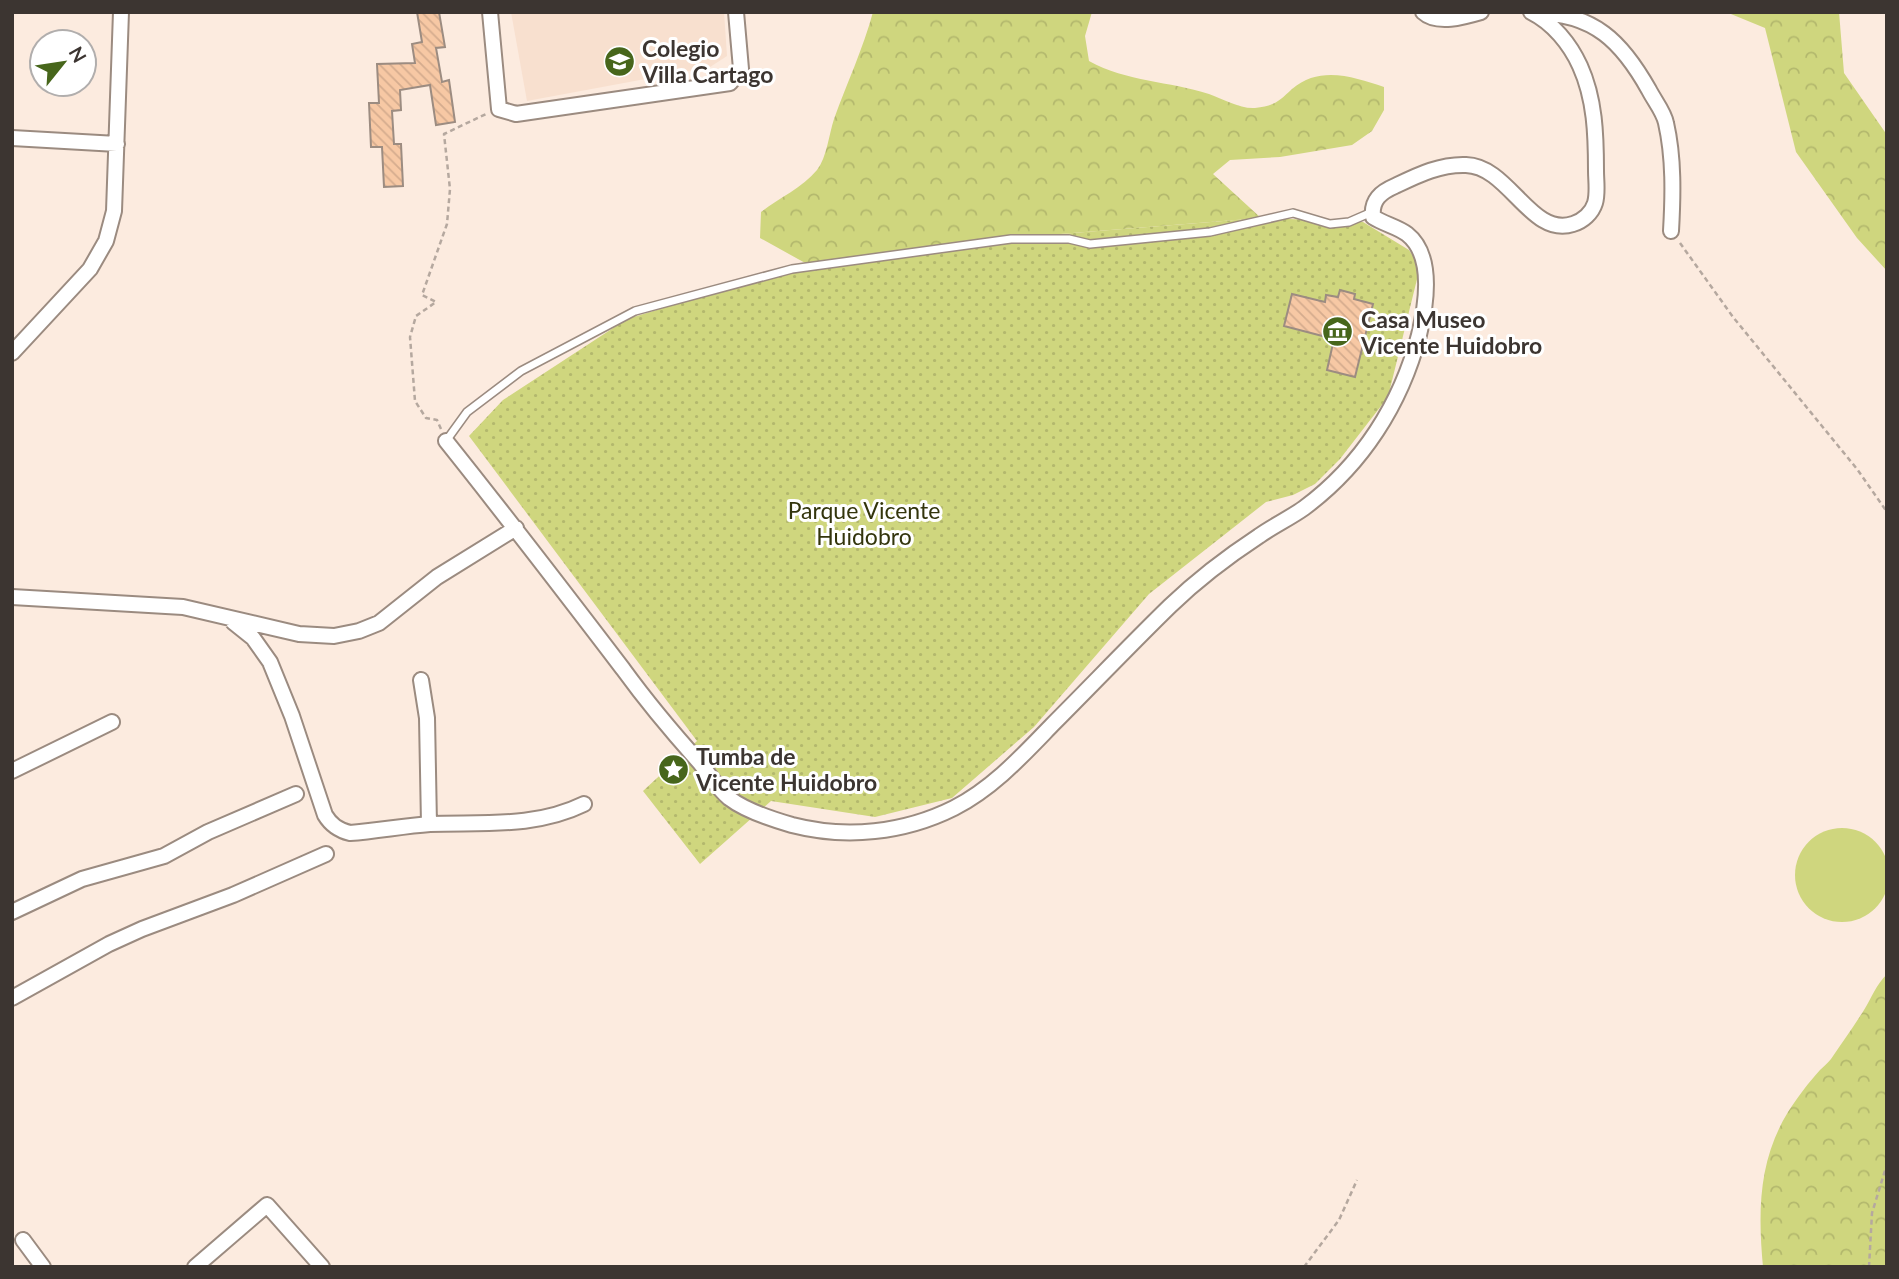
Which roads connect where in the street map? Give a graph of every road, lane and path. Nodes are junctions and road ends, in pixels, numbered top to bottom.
1 (121, 12) edge
2 (490, 12) edge
3 (736, 12) edge
4 (1423, 12) edge
5 (1481, 12) edge
6 (1532, 13) edge
7 (499, 109) junction
8 (12, 138) edge
9 (117, 144) junction
10 (1372, 212) junction
11 (1671, 231) joint
12 (12, 352) edge
13 (446, 441) junction
14 (1887, 512) edge
15 (516, 528) junction
16 (12, 597) edge
17 (222, 616) junction
18 (421, 680) dead end
19 (113, 722) dead end
20 (12, 771) edge
21 (296, 794) dead end
22 (584, 804) dead end
23 (429, 824) junction
24 (326, 854) dead end
25 (12, 912) edge
26 (12, 998) edge
27 (1887, 1164) edge
28 (1357, 1180) dead end
29 (23, 1240) dead end
30 (43, 1267) edge
31 (195, 1267) edge
32 (322, 1267) edge
33 (1304, 1267) edge
34 (1869, 1267) edge

1 - 9 street
2 - 7 street
3 - 7 street
4 - 5 street
6 - 10 street
6 - 11 street
7 - 13 path
8 - 9 street
9 - 12 street
10 - 13 lane
10 - 15 street
11 - 14 path
13 - 15 street
15 - 17 street
16 - 17 street
17 - 23 street
18 - 23 street
19 - 20 street
21 - 25 street
22 - 23 street
24 - 26 street
27 - 34 path
28 - 33 path
29 - 30 street
31 - 32 street

